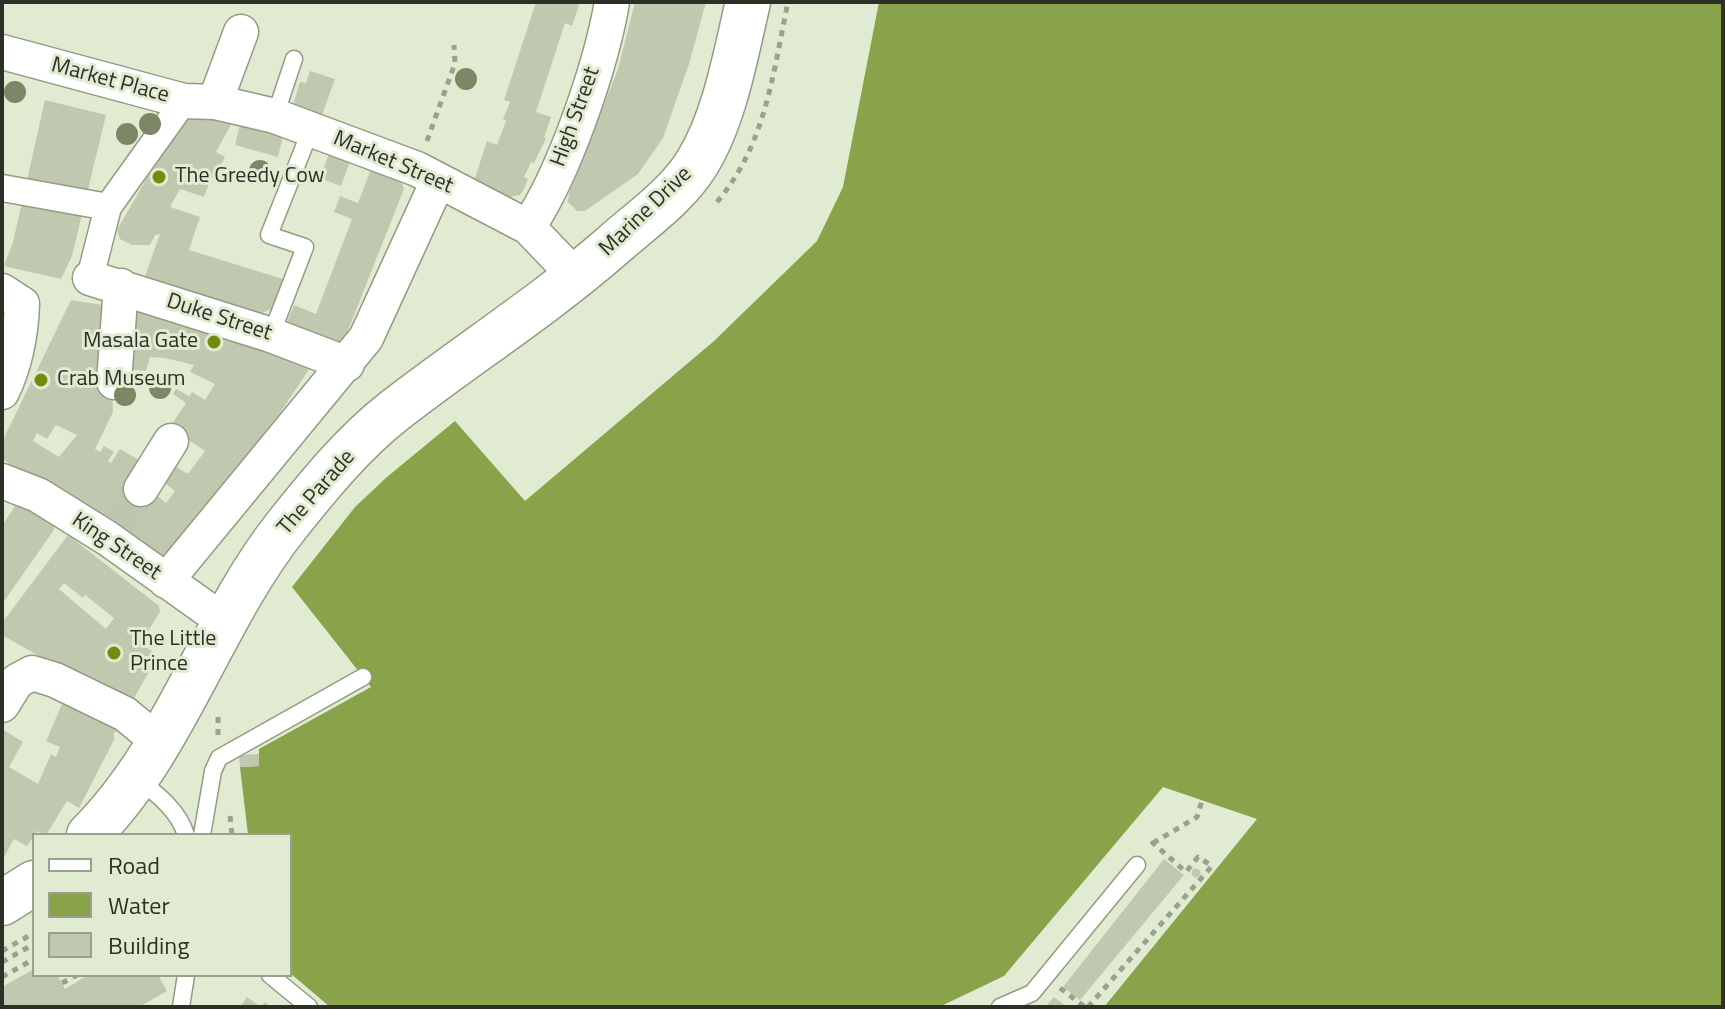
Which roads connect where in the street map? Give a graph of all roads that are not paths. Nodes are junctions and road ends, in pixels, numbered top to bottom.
1 (612, 2) edge
2 (748, 2) edge
3 (241, 32) dead end
4 (2, 52) edge
5 (294, 59) dead end
6 (200, 102) junction
7 (275, 116) junction
8 (311, 129) junction
9 (428, 175) junction
10 (2, 188) edge
11 (108, 207) junction
12 (528, 227) junction
13 (576, 277) junction
14 (105, 282) junction
15 (2, 291) edge
16 (271, 335) junction
17 (347, 364) junction
18 (114, 382) dead end
19 (2, 392) edge
20 (171, 441) dead end
21 (2, 481) edge
22 (141, 489) tunnel mouth
23 (166, 581) junction
24 (225, 622) junction
25 (363, 677) dead end
26 (2, 705) edge
27 (148, 761) junction
28 (91, 833) edge
29 (185, 833) edge
30 (202, 833) edge
31 (1137, 865) road end
32 (32, 884) edge
33 (2, 903) edge
34 (186, 977) edge
35 (272, 977) edge
36 (181, 1007) edge
37 (309, 1007) edge
38 (1000, 1007) edge

1 - 12 street, High Street
2 - 13 main road, Marine Drive
3 - 6 street
4 - 6 street, Market Place
5 - 7 lane
6 - 7 street, Market Street
6 - 11 street, Market Place
7 - 8 street, Market Street
8 - 9 street, Market Street
8 - 16 lane
9 - 12 street, Market Street
9 - 17 street
10 - 11 street
11 - 14 street, Market Place
12 - 13 street, Market Street
13 - 24 main road, The Parade
14 - 16 street, Duke Street
14 - 18 street
15 - 19 street
16 - 17 street, Duke Street
17 - 23 street
20 - 22 street
21 - 23 street, King Street
23 - 24 street, King Street
24 - 27 main road, The Parade
25 - 30 lane
26 - 27 street
27 - 28 main road, The Parade
27 - 29 lane
31 - 38 lane
32 - 33 main road
34 - 36 lane
35 - 37 lane

